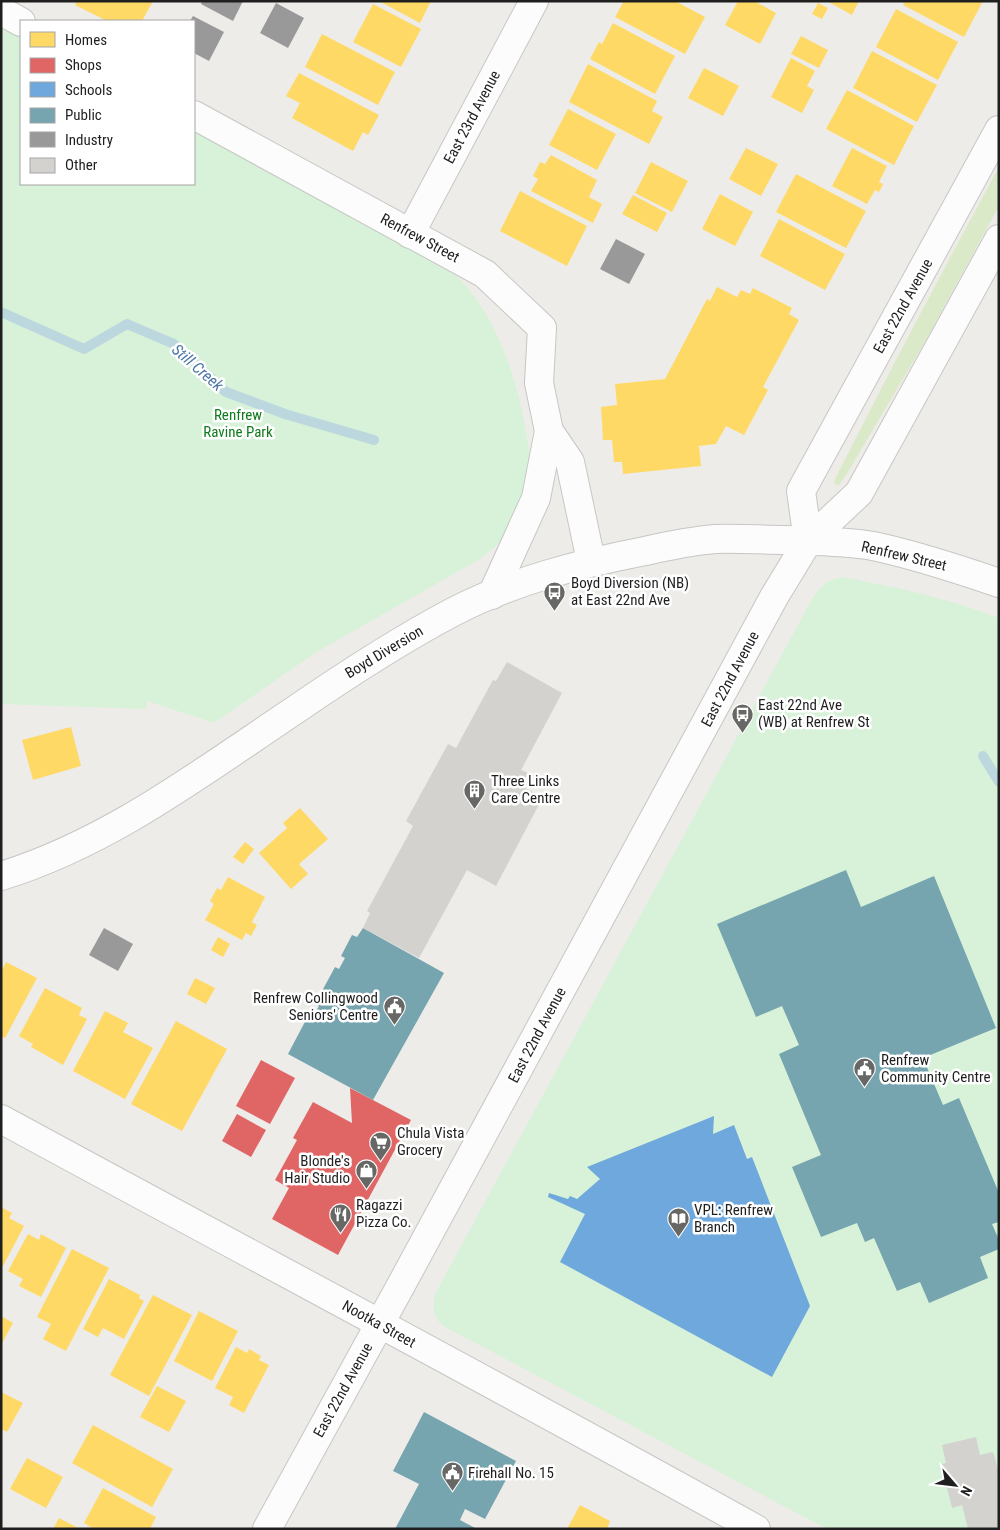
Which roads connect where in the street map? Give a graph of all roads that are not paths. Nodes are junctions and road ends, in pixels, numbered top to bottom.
1 (534, 1) edge
2 (1, 10) edge
3 (20, 21) edge
4 (195, 116) edge
5 (999, 130) edge
6 (410, 234) junction
7 (999, 239) edge
8 (549, 431) junction
9 (808, 541) junction
10 (591, 561) junction
11 (999, 584) edge
12 (492, 595) junction
13 (1, 876) edge
14 (1, 1119) edge
15 (380, 1324) junction
16 (267, 1529) edge
17 (756, 1529) edge

1 - 6 street, East 23rd Avenue
2 - 3 street
4 - 6 street, Renfrew Street
5 - 9 street, East 22nd Avenue
6 - 8 street, Renfrew Street
7 - 9 street, East 22nd Avenue
8 - 10 street, Renfrew Street
8 - 12 street, Renfrew Street
9 - 10 street, Boyd Diversion
9 - 11 street, Renfrew Street
9 - 15 street, East 22nd Avenue
10 - 12 street, Boyd Diversion
12 - 13 street, Boyd Diversion
14 - 15 street, Nootka Street
15 - 16 street, East 22nd Avenue
15 - 17 street, Nootka Street

